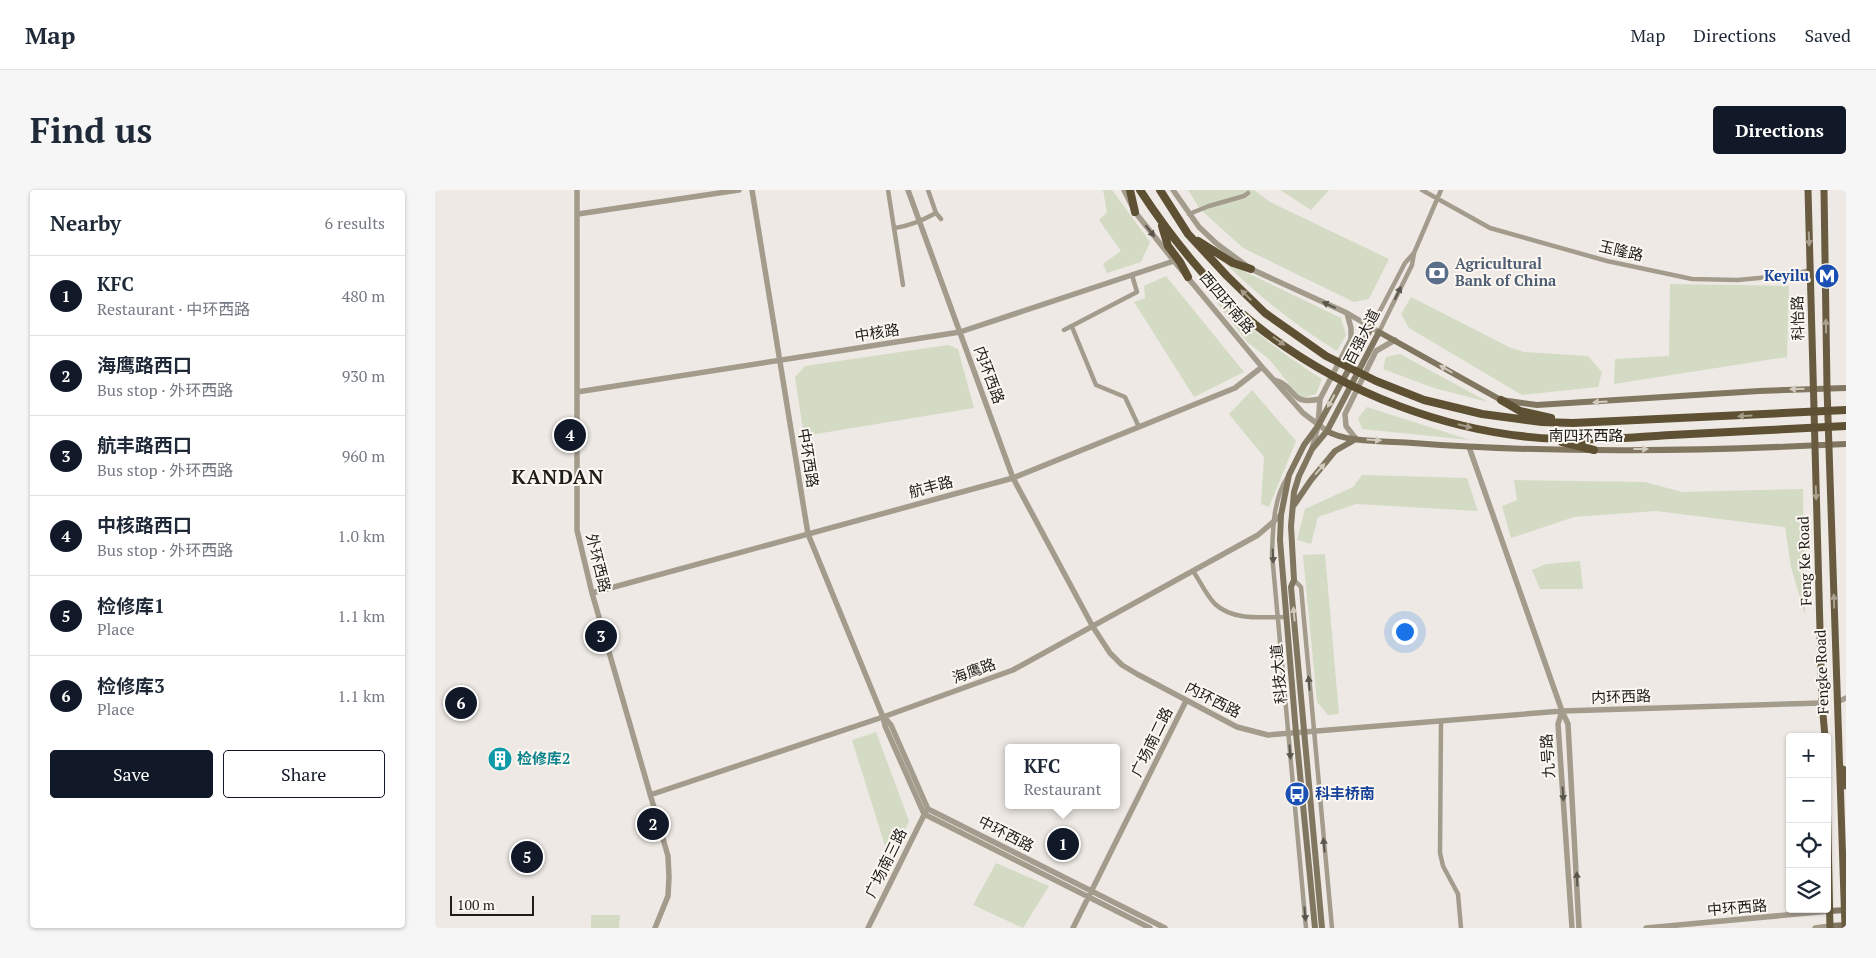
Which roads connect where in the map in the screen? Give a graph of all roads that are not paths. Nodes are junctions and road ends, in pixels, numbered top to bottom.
1 (577, 190) edge
2 (739, 190) edge
3 (752, 190) edge
4 (888, 190) edge
5 (908, 190) edge
6 (928, 190) edge
7 (1124, 190) edge
8 (1130, 190) edge
9 (1140, 190) edge
10 (1161, 190) edge
11 (1173, 190) edge
12 (1421, 190) edge
13 (1441, 190) edge
14 (1808, 190) edge
15 (1824, 190) edge
16 (1248, 193) dead end
17 (1436, 200) junction
18 (1135, 212) junction
19 (936, 213) junction
20 (577, 214) junction
21 (1189, 214) junction
22 (941, 219) dead end
23 (920, 221) junction
24 (1161, 222) junction
25 (895, 228) junction
26 (1188, 234) junction
27 (1414, 253) junction
28 (1173, 261) junction
29 (1251, 269) junction
30 (1810, 270) junction
31 (1132, 275) junction
32 (1188, 278) junction
33 (903, 285) dead end
34 (1347, 313) junction
35 (1072, 327) junction
36 (1371, 328) junction
37 (1064, 330) dead end
38 (960, 332) junction
39 (1379, 332) junction
40 (1395, 340) junction
41 (779, 361) junction
42 (1262, 367) junction
43 (1319, 368) joint
44 (1274, 380) junction
45 (1827, 388) junction
46 (1846, 388) edge
47 (1813, 389) junction
48 (577, 392) junction
49 (1321, 399) junction
50 (1501, 400) junction
51 (1846, 410) edge
52 (1573, 423) junction
53 (1318, 426) junction
54 (1846, 426) edge
55 (1139, 427) junction
56 (1327, 431) junction
57 (1545, 438) junction
58 (1356, 439) junction
59 (1829, 444) junction
60 (1846, 444) edge
61 (1815, 445) junction
62 (1469, 447) junction
63 (1312, 449) junction
64 (1594, 450) junction
65 (1289, 475) junction
66 (1013, 478) junction
67 (1292, 509) junction
68 (1281, 515) junction
69 (1274, 521) junction
70 (808, 534) junction
71 (1193, 571) junction
72 (1294, 580) junction
73 (592, 593) junction
74 (1278, 617) junction
75 (1287, 617) junction
76 (1093, 627) junction
77 (1846, 698) edge
78 (1186, 701) junction
79 (1837, 702) junction
80 (1822, 703) junction
81 (1846, 704) edge
82 (1562, 711) junction
83 (883, 717) junction
84 (1441, 721) junction
85 (1304, 732) junction
86 (1314, 732) junction
87 (1825, 733) edge
88 (1293, 734) junction
89 (1839, 761) junction
90 (1846, 786) edge
91 (650, 795) junction
92 (926, 812) junction
93 (1828, 823) edge
94 (1829, 868) edge
95 (1846, 869) edge
96 (1843, 880) junction
97 (1090, 894) junction
98 (1845, 910) edge
99 (1831, 911) edge
100 (1808, 913) edge
101 (1830, 913) edge
102 (1845, 926) edge
103 (1830, 927) edge
104 (655, 928) edge
105 (868, 928) edge
106 (1073, 928) edge
107 (1150, 928) edge
108 (1165, 928) edge
109 (1306, 928) edge
110 (1315, 928) edge
111 (1322, 928) edge
112 (1332, 928) edge
113 (1461, 928) edge
114 (1572, 928) edge
115 (1579, 928) edge
116 (1646, 928) edge
117 (1815, 928) edge

1 - 20 street, 外环西路
2 - 20 street
3 - 41 street, 中环西路
4 - 25 street
5 - 23 street, 内环西路
6 - 19 street
7 - 18 street, 西四环南路
8 - 18 highway
9 - 24 highway, 西四环南路
10 - 26 highway, 西四环南路
11 - 21 street
12 - 17 street, 玉隆路
13 - 17 street, 百强大道
14 -> 30 main road, 科怡路
45 -> 15 main road, 科怡路
16 - 21 street
17 - 27 street, 百强大道
17 - 30 street, 玉隆路
18 -> 28 street, 西四环南路
19 - 22 street
19 - 23 street
20 - 48 street, 外环西路
21 - 29 street
23 - 25 street
23 - 38 street, 内环西路
24 - 32 highway
24 -> 43 highway, 西四环南路
25 - 33 street
26 - 29 highway
52 -> 26 highway, 西四环南路
27 - 36 street, 百强大道
39 -> 27 street, 百强大道
28 - 31 street, 中核路
28 - 32 street, 西四环南路
34 -> 29 street
30 - 47 main road, 科怡路
31 - 35 street
31 - 38 street, 中核路
32 - 42 street, 西四环南路
34 - 36 street
34 - 49 street
35 - 37 street
35 - 55 street
36 - 39 street
36 -> 53 main road, 百强大道
38 - 41 street, 中核路
38 - 66 street, 内环西路
39 - 40 main road, 南四环西路
39 - 56 main road, 百强大道
50 -> 40 main road, 南四环西路
40 - 58 street
41 - 48 street, 中核路
41 - 70 street, 中环西路
42 - 44 street, 西四环南路
42 - 55 street, 航丰路
43 -> 57 highway, 南四环西路
44 - 49 street
44 - 53 street, 西四环南路
45 - 46 main road, 南四环西路
45 - 47 main road, 南四环西路
45 - 59 main road, 科怡路
47 -> 50 main road, 南四环西路
47 - 61 main road, 科怡路
48 - 73 street, 外环西路
49 - 53 street
50 - 52 highway
51 -> 52 highway
53 - 56 street, 西四环南路
53 - 63 street
53 - 65 main road, 科技大道
54 - 57 highway, 南四环西路
55 - 66 street, 航丰路
56 - 58 main road, 南四环西路
56 - 63 main road, 科技大道
57 - 64 highway
58 -> 62 main road, 南四环西路
67 -> 58 main road
59 - 60 main road, 南四环西路
59 - 61 main road, 南四环西路
79 -> 59 main road, Fengke Road
64 -> 61 main road, 南四环西路
61 -> 80 main road, Feng Ke Road
62 - 64 main road, 南四环西路
62 - 82 street
63 - 67 main road, 科技大道
65 - 68 main road, 科技大道
65 - 69 street
66 - 70 street, 航丰路
66 - 76 street, 内环西路
67 - 72 main road, 科技大道
68 - 69 street, 海鹰路
68 - 75 main road, 科技大道
69 - 71 street, 海鹰路
69 -> 74 street
70 - 73 street, 航丰路
70 - 83 street, 中环西路
71 - 74 street
71 - 76 street, 海鹰路
85 -> 72 main road, 科技大道
86 -> 72 street
73 - 91 street, 外环西路
74 - 75 street
74 - 88 street
75 - 88 main road, 科技大道
76 - 78 street, 内环西路
76 - 83 street, 海鹰路
77 - 79 street
78 - 88 street, 内环西路
78 - 97 street, 广场南二路
79 - 81 street
79 - 89 main road, Fengke Road
80 - 82 street, 内环西路
80 - 87 main road, Feng Ke Road
82 - 84 street, 内环西路
82 -> 114 street, 九号路
115 -> 82 street, 九号路
83 - 91 street, 海鹰路
83 - 92 street, 中环西路
84 - 86 street, 内环西路
84 - 113 street
85 - 86 street, 内环西路
85 - 88 street, 内环西路
85 - 111 main road, 科技大道
112 -> 86 street
88 -> 109 street
88 - 110 main road, 科技大道
89 - 90 main road
89 - 96 main road, Fengke Road
91 - 104 street, 外环西路
92 - 97 street, 中环西路
92 - 105 street, 广场南三路
93 - 94 main road
95 - 96 main road
96 - 98 main road, Fengke Road
97 - 106 street, 广场南二路
97 - 107 street, 中环西路
97 - 108 street, 中环西路
98 - 99 main road
98 - 102 main road, Fengke Road
100 - 116 street, 中环西路
101 - 103 main road
102 - 103 main road
103 - 117 street

